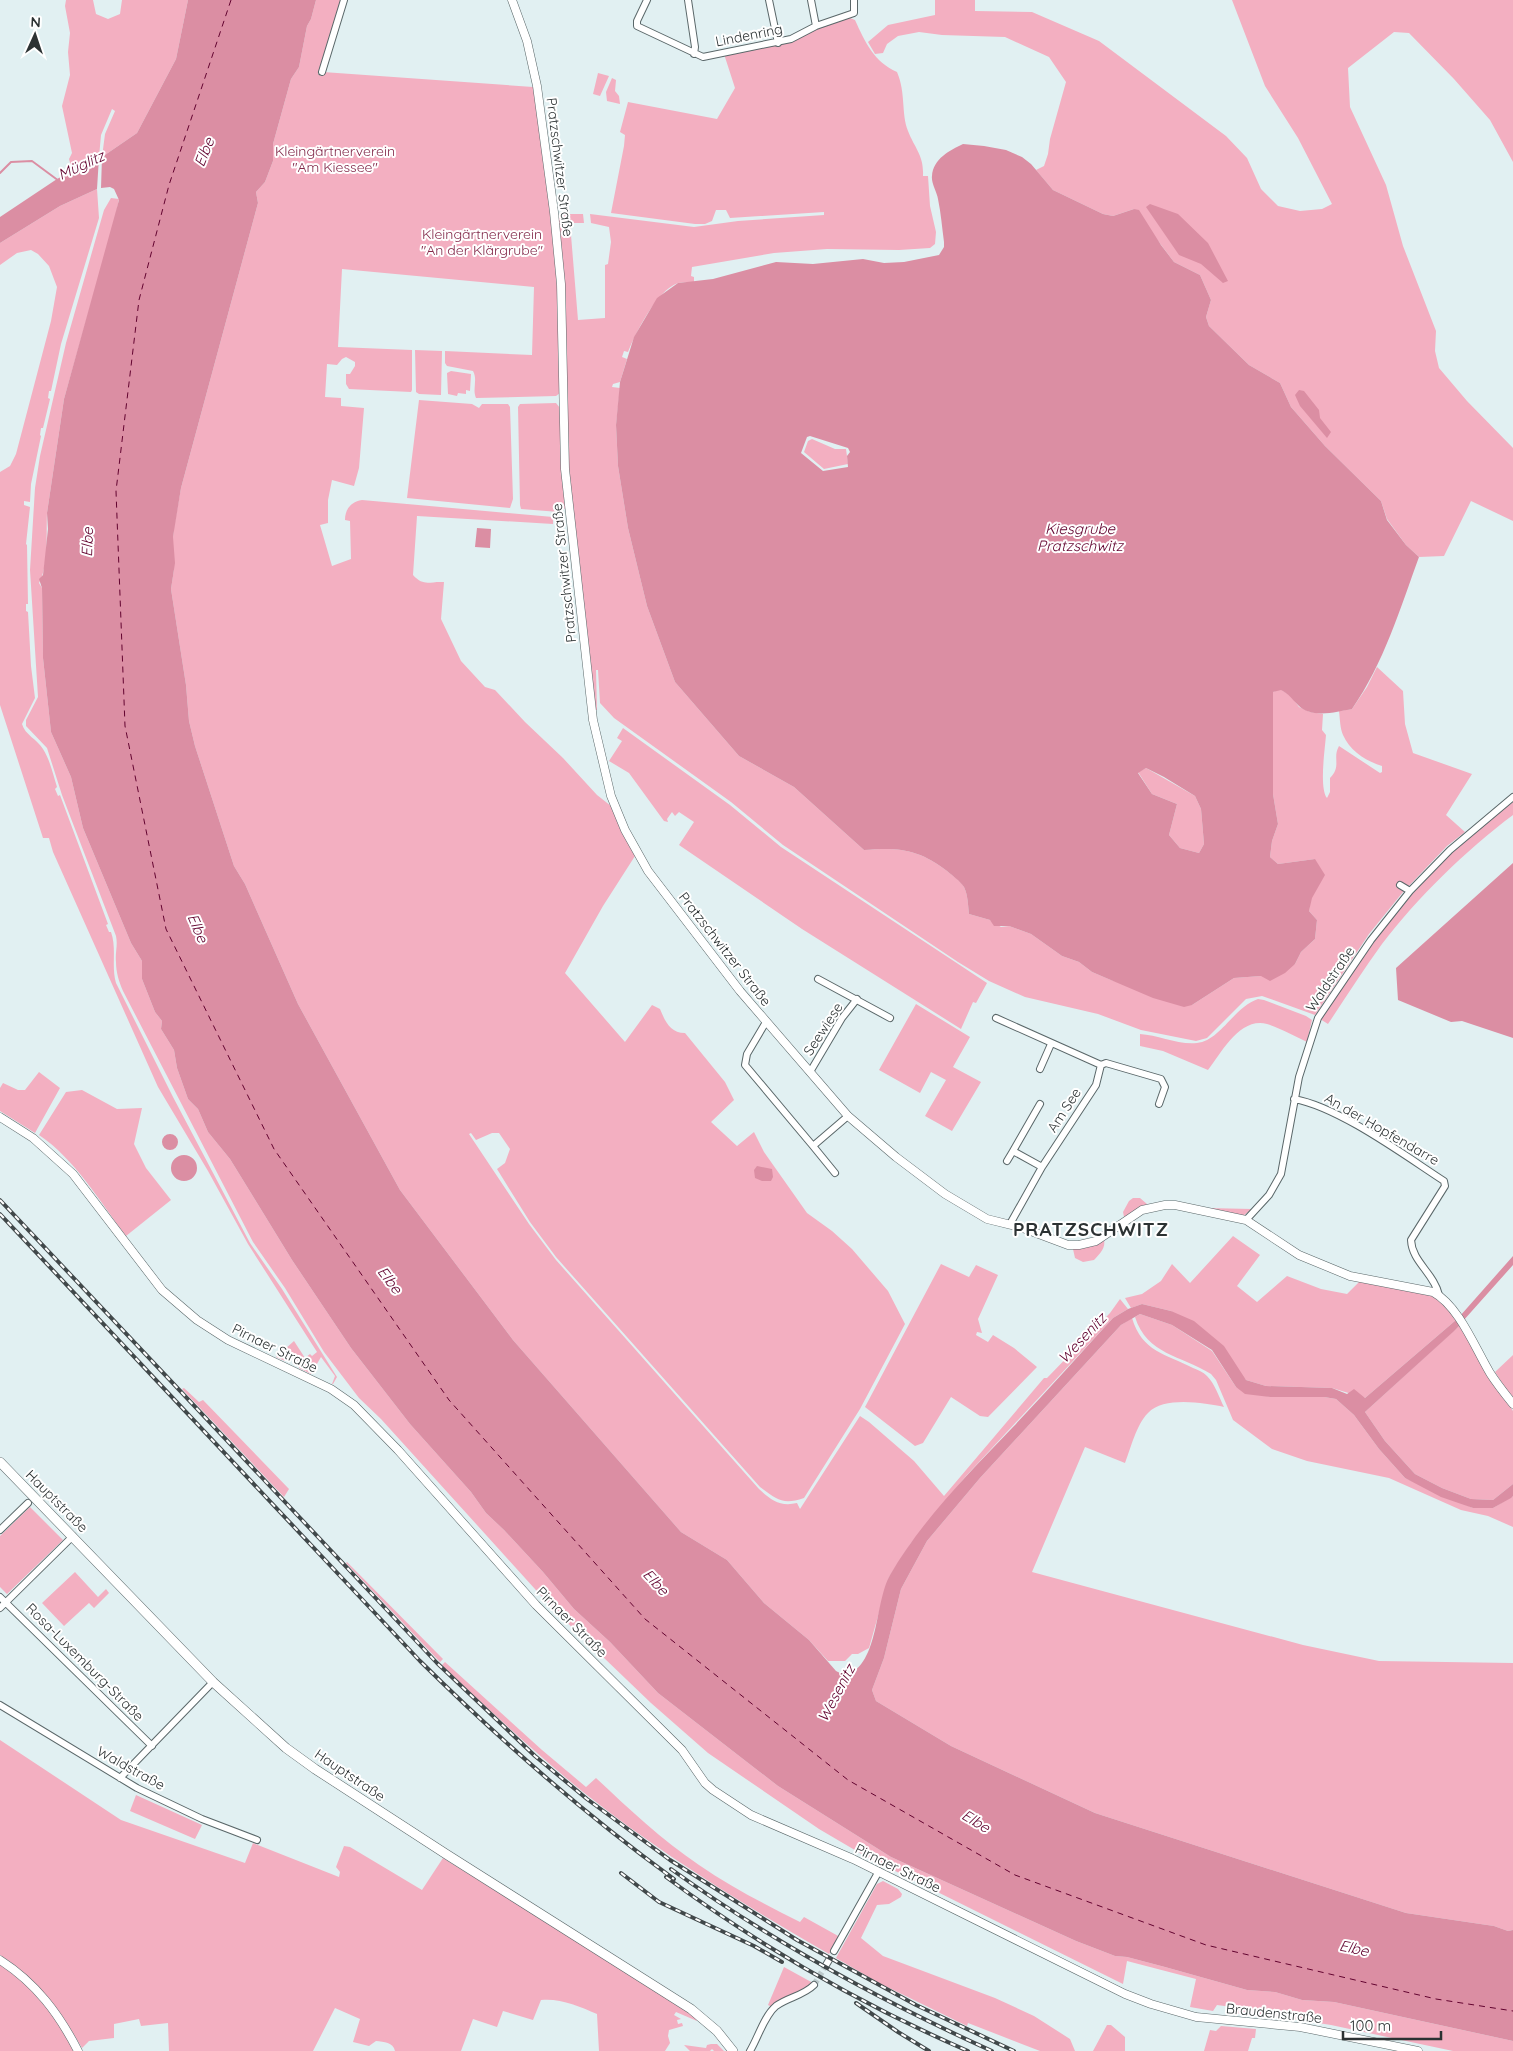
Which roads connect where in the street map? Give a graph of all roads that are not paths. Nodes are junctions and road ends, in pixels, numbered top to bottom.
1 (344, 0) edge
2 (512, 0) edge
3 (647, 0) edge
4 (688, 0) edge
5 (769, 0) edge
6 (811, 0) edge
7 (854, 0) edge
8 (816, 26) junction
9 (778, 43) junction
10 (694, 54) junction
11 (322, 72) dead end
12 (1513, 797) edge
13 (1400, 885) dead end
14 (1410, 891) junction
15 (818, 979) dead end
16 (857, 999) junction
17 (890, 1018) dead end
18 (996, 1018) dead end
19 (766, 1022) junction
20 (1051, 1044) junction
21 (1100, 1065) junction
22 (1040, 1069) dead end
23 (810, 1072) junction
24 (1294, 1098) junction
25 (1040, 1104) dead end
26 (1159, 1104) dead end
27 (848, 1116) junction
28 (0, 1117) edge
29 (812, 1146) junction
30 (1013, 1151) junction
31 (1007, 1161) dead end
32 (1042, 1167) junction
33 (835, 1173) dead end
34 (1246, 1220) junction
35 (1010, 1224) junction
36 (1439, 1295) junction
37 (1513, 1404) edge
38 (0, 1462) edge
39 (28, 1503) dead end
40 (0, 1530) edge
41 (73, 1536) junction
42 (0, 1596) edge
43 (6, 1602) junction
44 (0, 1608) edge
45 (214, 1682) junction
46 (0, 1706) edge
47 (152, 1746) junction
48 (120, 1778) junction
49 (257, 1840) dead end
50 (879, 1872) junction
51 (834, 1951) dead end
52 (0, 1960) edge
53 (814, 1985) tunnel mouth
54 (1214, 2019) joint
55 (78, 2051) edge
56 (733, 2051) edge
57 (750, 2051) edge
58 (1418, 2051) edge

1 - 11 street
2 - 19 street, Pratzschwitzer Straße
3 - 10 street, Lindenring
4 - 10 street
5 - 9 street
6 - 8 street
7 - 8 street, Lindenring
8 - 9 street, Lindenring
9 - 10 street, Lindenring
12 - 14 street, Waldstraße
13 - 14 street
14 - 24 street, Waldstraße
15 - 16 street, Seewiese
16 - 17 street, Seewiese
16 - 23 street, Seewiese
18 - 20 street
19 - 23 street, Pratzschwitzer Straße
19 - 29 street
20 - 21 street
20 - 22 street
21 - 26 street
21 - 32 street, Am See
23 - 27 street, Pratzschwitzer Straße
24 - 34 street, Waldstraße
24 - 36 street, An der Hopfendarre
25 - 30 street, Am See
27 - 29 street
27 - 35 street, Pratzschwitzer Straße
28 - 50 street, Pirnaer Straße
29 - 33 street
30 - 31 street, Am See
30 - 32 street
32 - 35 street, Am See
34 - 35 street, Pratzschwitzer Straße
34 - 36 street, Pratzschwitzer Straße
36 - 37 street
38 - 41 main road, Hauptstraße
39 - 40 street
41 - 43 street
41 - 45 main road, Hauptstraße
42 - 43 street, Rosa-Luxemburg-Straße
43 - 44 street
43 - 47 street, Rosa-Luxemburg-Straße
45 - 47 street
45 - 56 main road, Hauptstraße
46 - 48 street, Waldstraße
47 - 48 street
48 - 49 street, Waldstraße
50 - 51 street
50 - 54 street, Pirnaer Straße
52 - 55 street
53 - 57 street
54 - 58 street, Braudenstraße

